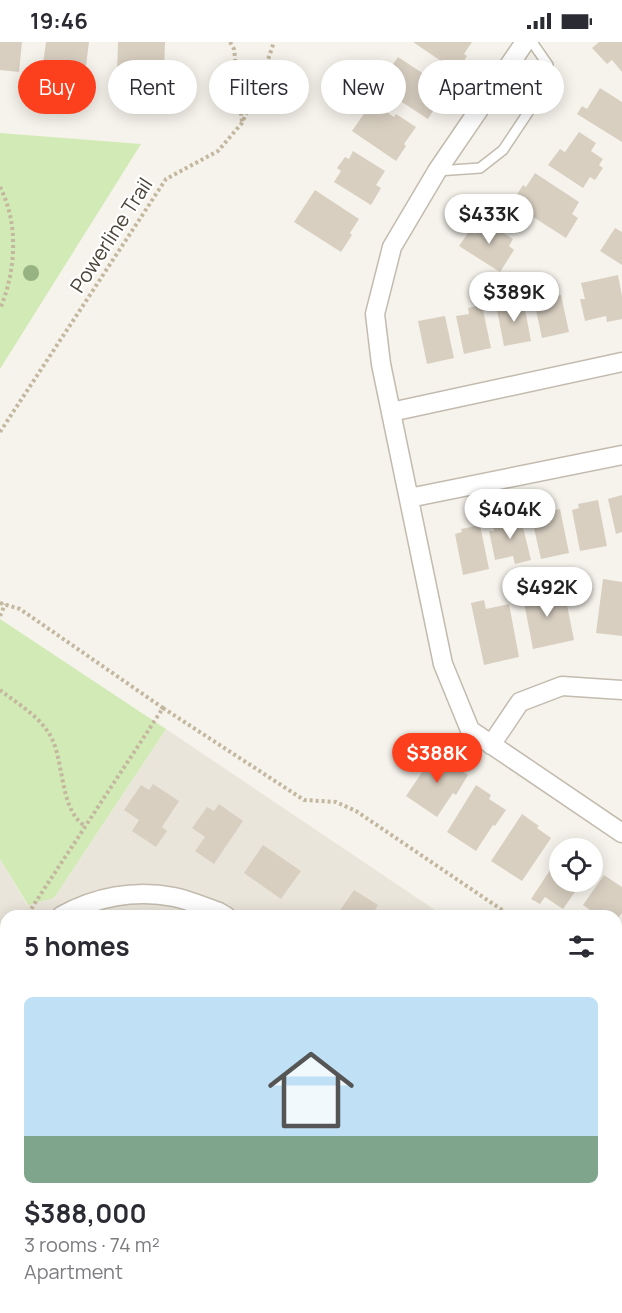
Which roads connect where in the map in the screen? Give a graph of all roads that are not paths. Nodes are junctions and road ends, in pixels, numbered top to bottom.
1 (525, 42) edge
2 (532, 42) edge
3 (437, 171) junction
4 (622, 362) edge
5 (391, 412) junction
6 (622, 455) edge
7 (408, 498) junction
8 (622, 690) edge
9 (491, 745) junction
10 (622, 833) edge
11 (73, 910) edge
12 (213, 910) edge

1 - 3 street
2 - 3 lane
3 - 5 street
4 - 5 street
5 - 7 street
6 - 7 street
7 - 9 street
8 - 9 street
9 - 10 street
11 - 12 street

